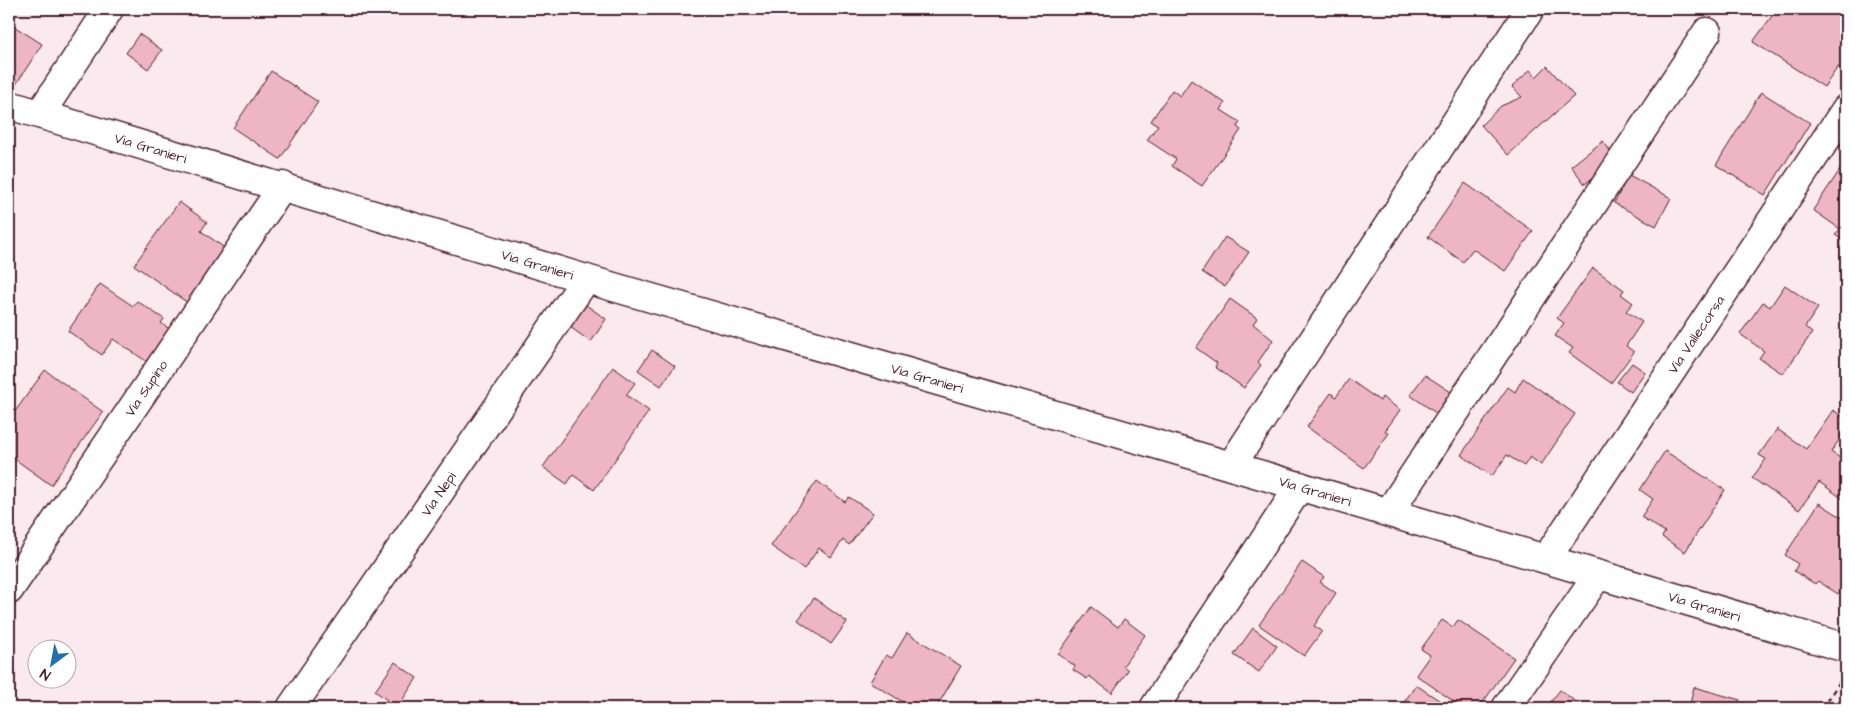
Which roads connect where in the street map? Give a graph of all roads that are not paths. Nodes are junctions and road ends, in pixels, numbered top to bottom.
1 (109, 9) edge
2 (1530, 9) edge
3 (1707, 32) dead end
4 (1846, 109) edge
5 (19, 112) edge
6 (283, 186) junction
7 (586, 279) junction
8 (1231, 466) junction
9 (1300, 486) junction
10 (1389, 512) junction
11 (1546, 559) junction
12 (1598, 574) junction
13 (9, 590) edge
14 (1846, 648) edge
15 (291, 708) edge
16 (1154, 708) edge
17 (1506, 708) edge

1 - 5 street
2 - 8 street
3 - 10 street
4 - 11 street, Via Vallecorsa
5 - 6 street, Via Granieri
6 - 7 street, Via Granieri
6 - 13 street, Via Supino
7 - 8 street, Via Granieri
7 - 15 street, Via Nepi
8 - 9 street, Via Granieri
9 - 10 street, Via Granieri
9 - 16 street
10 - 11 street, Via Granieri
11 - 12 street, Via Granieri
12 - 14 street, Via Granieri
12 - 17 street

